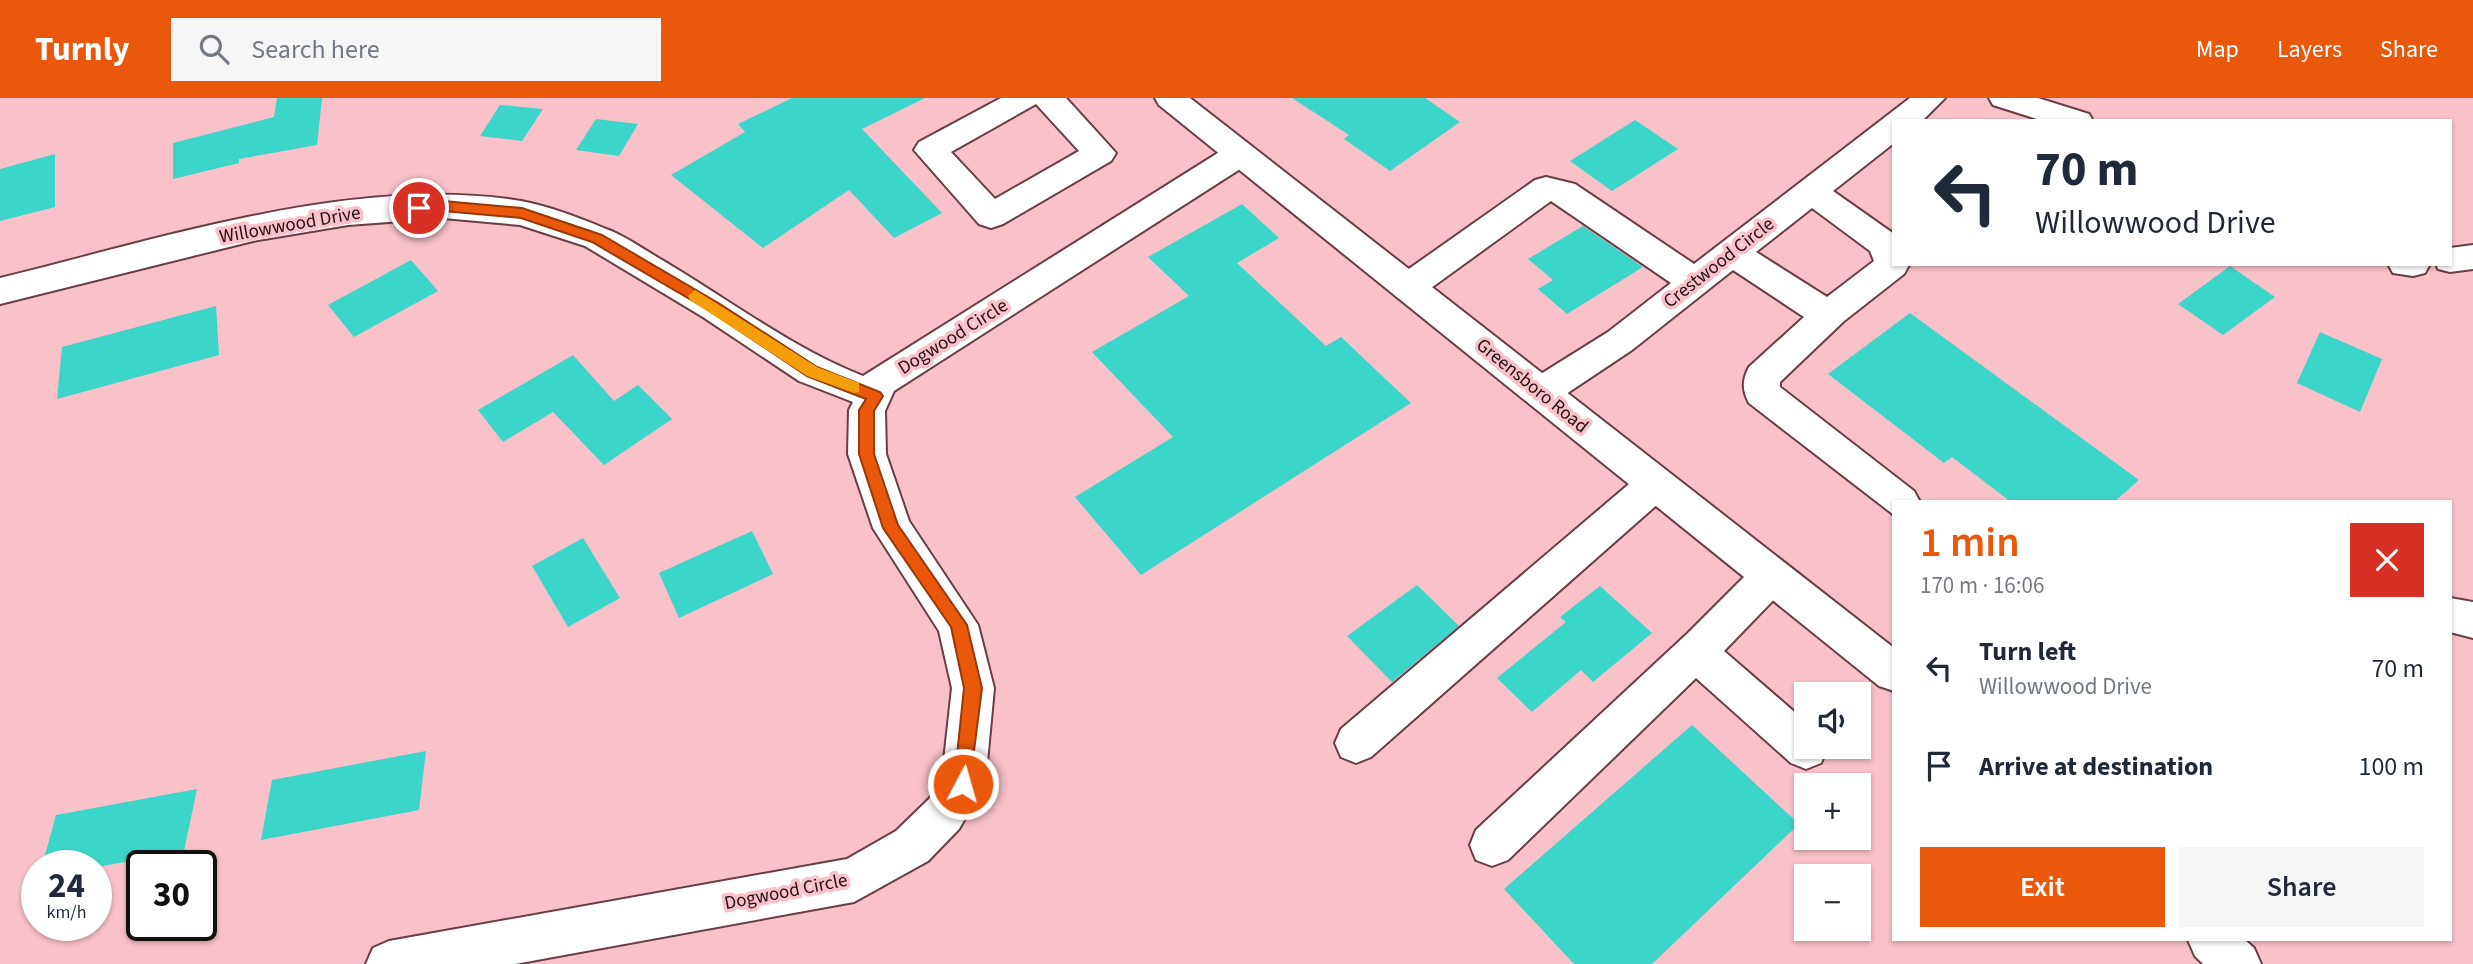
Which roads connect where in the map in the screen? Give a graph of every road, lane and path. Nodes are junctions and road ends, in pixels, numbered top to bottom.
1 (1025, 98) edge
2 (1048, 98) edge
3 (1170, 98) edge
4 (1930, 98) edge
5 (2004, 98) edge
6 (1904, 119) edge
7 (2072, 119) edge
8 (1892, 128) edge
9 (1240, 154) junction
10 (1811, 191) junction
11 (1732, 253) junction
12 (2473, 257) edge
13 (2452, 260) edge
14 (1695, 282) junction
15 (1408, 287) junction
16 (0, 291) edge
17 (1832, 312) junction
18 (1541, 392) junction
19 (875, 396) junction
20 (1655, 484) junction
21 (1899, 500) edge
22 (1771, 576) junction
23 (2452, 615) edge
24 (2473, 620) edge
25 (1702, 646) junction
26 (1892, 671) edge
27 (1794, 738) edge
28 (1356, 743) dead end
29 (1492, 845) dead end
30 (2212, 941) edge
31 (389, 964) edge
32 (2238, 964) edge

1 - 2 street
3 - 9 street, Greensboro Road
4 - 6 street
5 - 7 street
8 - 10 street, Crestwood Circle
9 - 15 street, Greensboro Road
9 - 19 street, Dogwood Circle
10 - 11 street, Crestwood Circle
10 - 17 street
11 - 14 street, Crestwood Circle
11 - 17 street
12 - 13 street
14 - 15 street
14 - 18 street, Crestwood Circle
15 - 18 street, Greensboro Road
16 - 19 street, Willowwood Drive
17 - 21 street
18 - 20 street, Greensboro Road
19 - 31 street, Dogwood Circle
20 - 22 street, Greensboro Road
20 - 28 street
22 - 25 street
22 - 26 street, Greensboro Road
23 - 24 street
25 - 27 street
25 - 29 street
30 - 32 street

